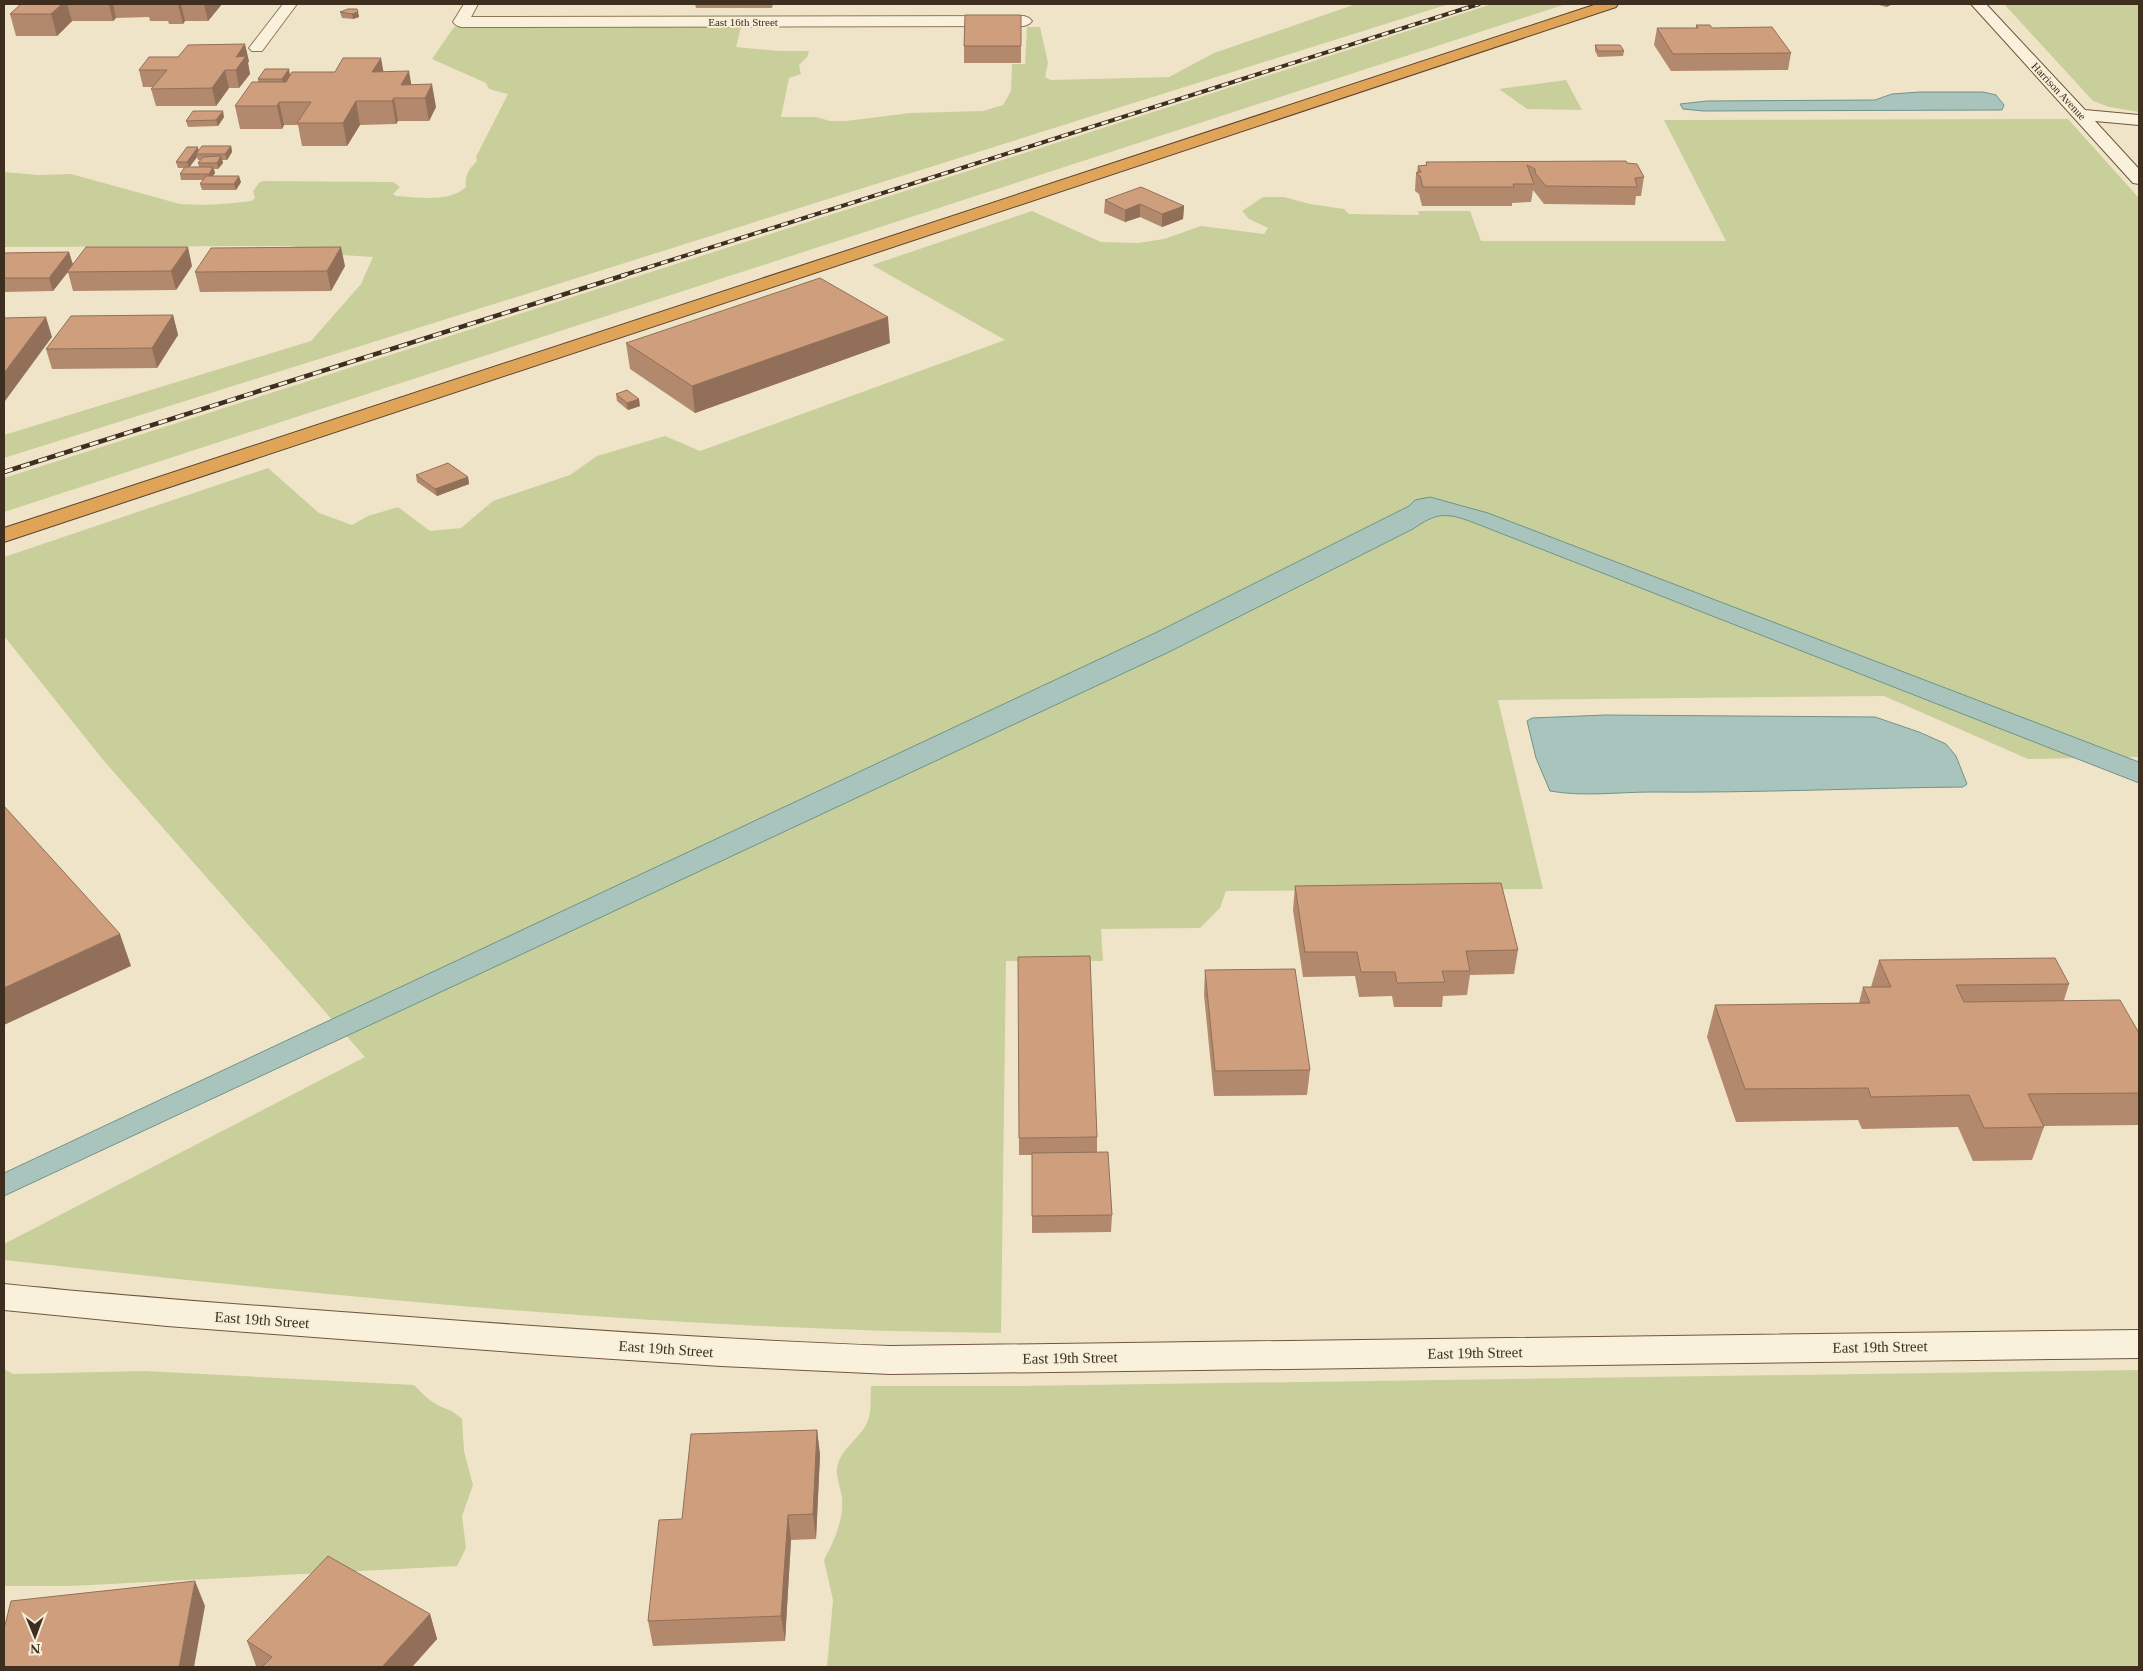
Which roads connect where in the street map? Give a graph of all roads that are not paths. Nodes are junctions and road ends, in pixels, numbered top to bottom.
1 (290, 4) edge
2 (471, 4) edge
3 (1611, 4) edge
4 (1978, 4) edge
5 (1024, 21) dead end
6 (257, 48) dead end
7 (2081, 115) junction
8 (2139, 120) edge
9 (2139, 179) edge
10 (4, 535) edge
11 (4, 1297) edge
12 (2139, 1344) edge

1 - 6 main road
2 - 5 main road, East 16th Street
3 - 10 highway
4 - 7 main road, Harrison Avenue
7 - 8 main road
7 - 9 main road, Harrison Avenue
11 - 12 main road, East 19th Street

